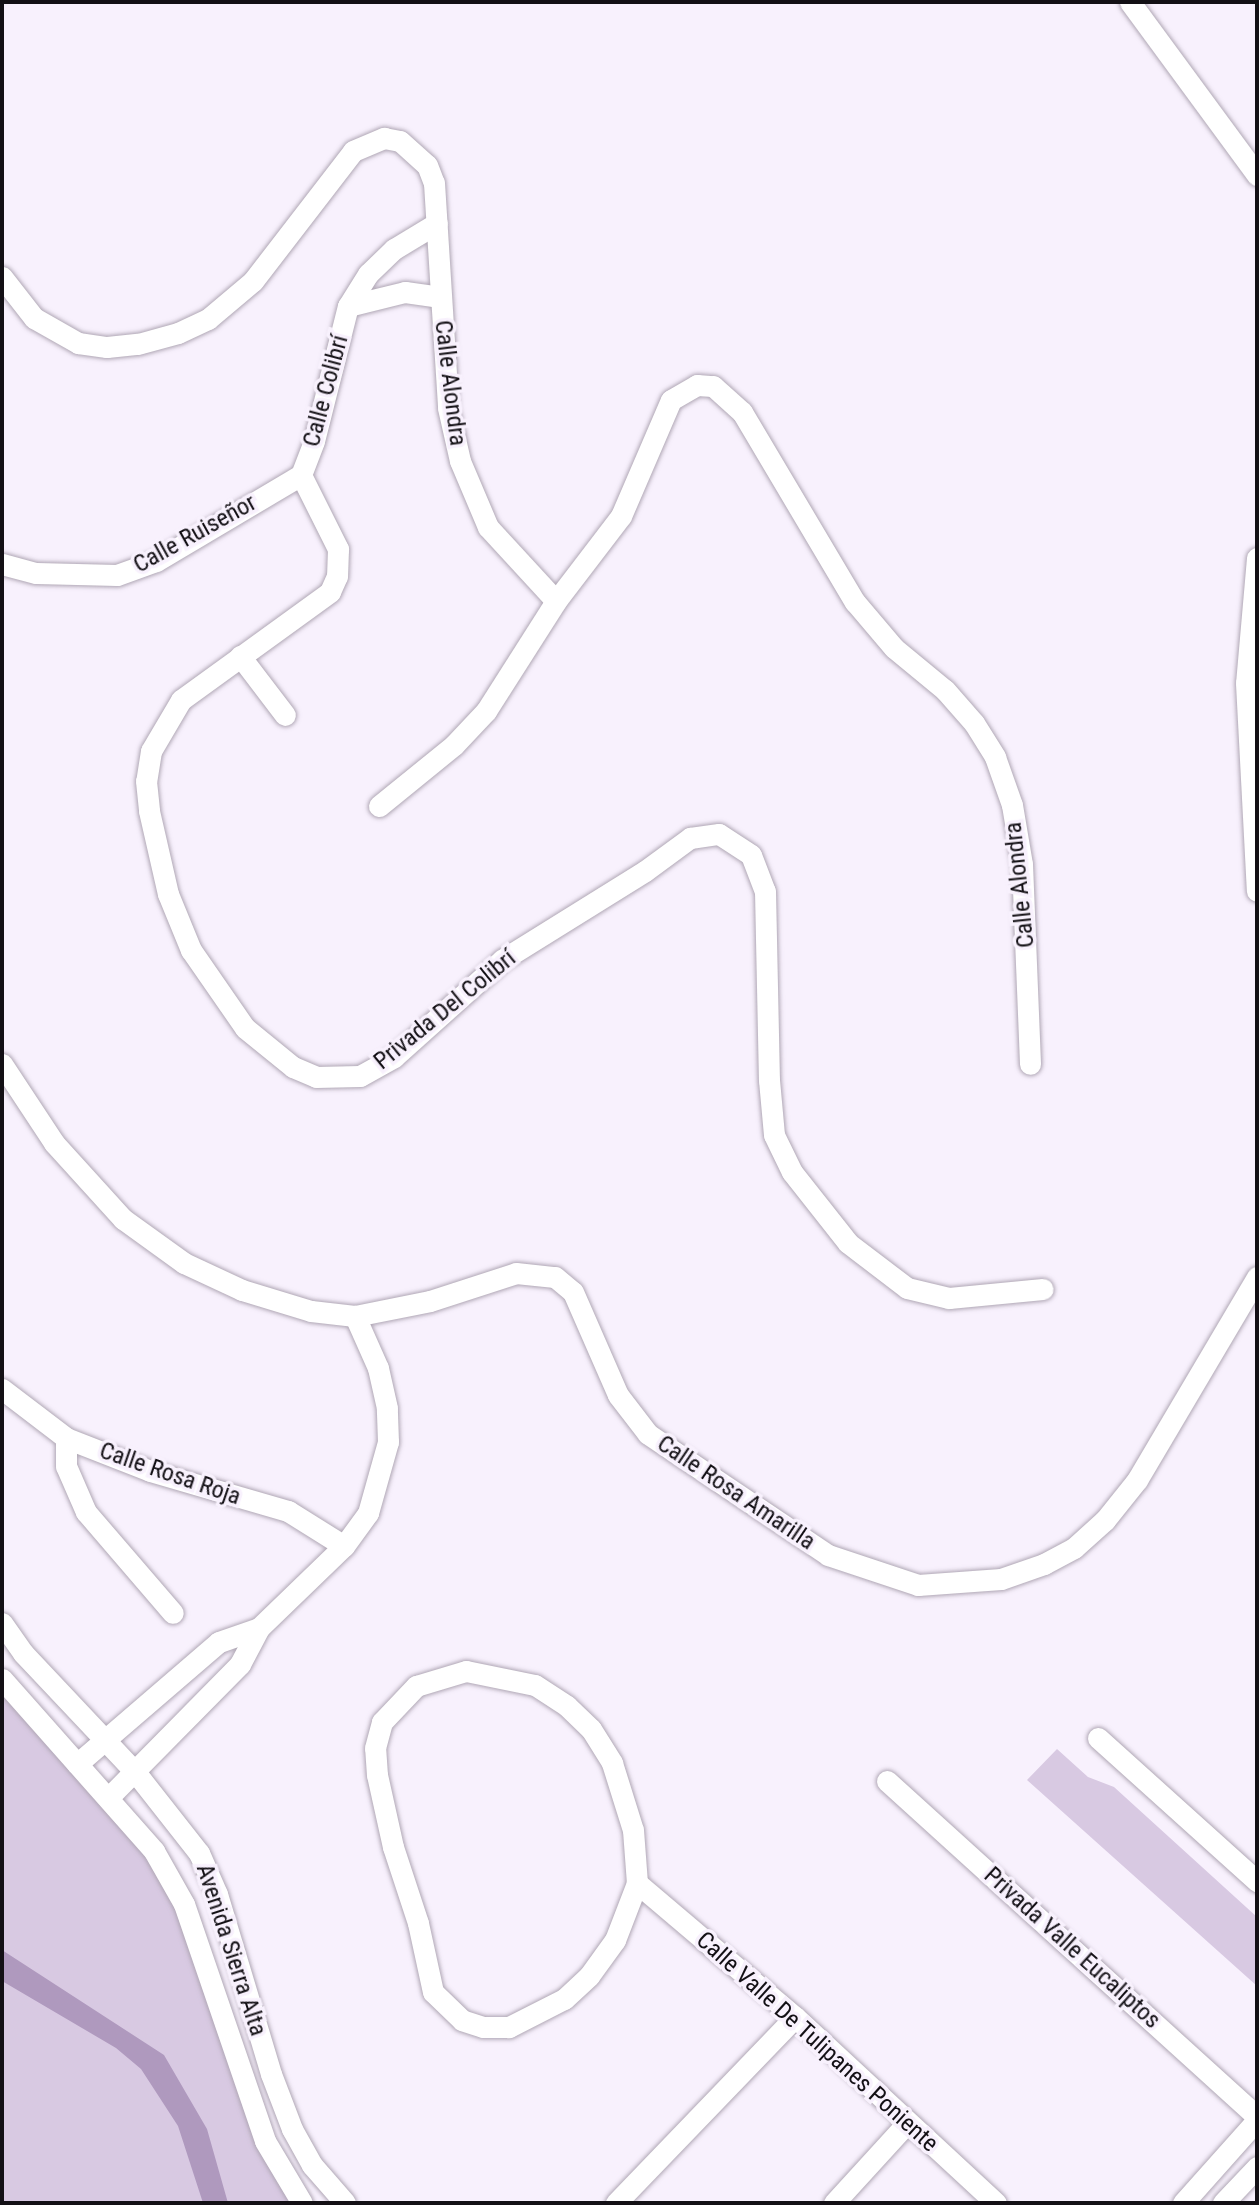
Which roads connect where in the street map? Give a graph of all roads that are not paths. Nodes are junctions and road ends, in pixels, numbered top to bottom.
1 (1130, 2) edge
2 (1257, 175) edge
3 (437, 223) junction
4 (2, 277) edge
5 (439, 297) junction
6 (348, 306) junction
7 (301, 475) junction
8 (1257, 558) edge
9 (2, 564) edge
10 (556, 601) junction
11 (240, 656) junction
12 (285, 715) dead end
13 (379, 806) dead end
14 (1257, 891) edge
15 (2, 1064) edge
16 (1030, 1064) dead end
17 (1257, 1277) edge
18 (1043, 1289) dead end
19 (355, 1316) junction
20 (2, 1389) edge
21 (66, 1438) junction
22 (344, 1546) junction
23 (173, 1613) dead end
24 (2, 1623) edge
25 (259, 1628) junction
26 (181, 1676) junction
27 (2, 1679) edge
28 (203, 1699) junction
29 (1098, 1738) dead end
30 (104, 1741) junction
31 (77, 1764) junction
32 (136, 1773) junction
33 (887, 1780) dead end
34 (108, 1798) junction
35 (1257, 1881) edge
36 (637, 1883) junction
37 (794, 2017) junction
38 (1257, 2118) edge
39 (906, 2123) junction
40 (1257, 2167) edge
41 (303, 2203) edge
42 (345, 2203) edge
43 (616, 2203) edge
44 (834, 2203) edge
45 (996, 2203) edge
46 (1183, 2203) edge
47 (1223, 2203) edge

1 - 2 street
3 - 4 street, Calle Alondra
3 - 5 street, Calle Alondra
3 - 6 street, Calle Colibrí
5 - 6 street, Calle Colibrí
5 - 10 street, Calle Alondra
6 - 7 street, Calle Colibrí
7 - 9 street, Calle Ruiseñor
7 - 11 street, Privada Del Colibrí
8 - 14 street
10 - 13 street
10 - 16 street, Calle Alondra
11 - 12 street
11 - 18 street, Privada Del Colibrí
15 - 19 street, Calle Rosa Amarilla
17 - 19 street, Calle Rosa Amarilla
19 - 22 street
20 - 21 street, Calle Rosa Roja
21 - 22 street, Calle Rosa Roja
21 - 23 street
22 - 25 street
24 - 30 street, Avenida Sierra Alta
25 - 26 street
25 - 28 street
26 - 28 street
26 - 30 street
27 - 31 street, Avenida Sierra Alta
28 - 32 street
29 - 35 street
30 - 31 street
30 - 32 street, Avenida Sierra Alta
31 - 34 street, Avenida Sierra Alta
32 - 34 street
32 - 42 street, Avenida Sierra Alta
33 - 38 street, Privada Valle Eucaliptos
34 - 41 street, Avenida Sierra Alta
36 - 36 street
36 - 37 street, Calle Valle De Tulipanes Poniente
37 - 39 street, Calle Valle De Tulipanes Poniente
37 - 43 street
38 - 46 street
39 - 44 street
39 - 45 street, Calle Valle De Tulipanes Poniente
40 - 47 street

